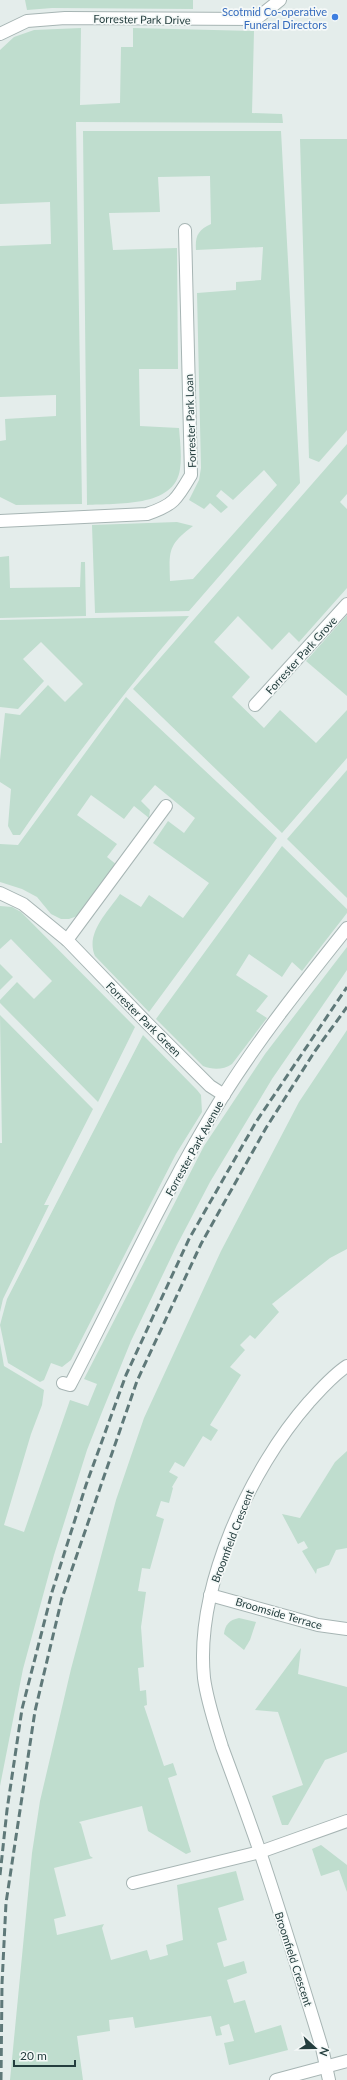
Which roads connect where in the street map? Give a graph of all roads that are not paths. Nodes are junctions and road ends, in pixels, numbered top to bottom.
1 (280, 0) edge
2 (0, 34) edge
3 (185, 230) dead end
4 (0, 521) edge
5 (347, 604) edge
6 (255, 705) dead end
7 (166, 806) dead end
8 (0, 893) edge
9 (347, 928) edge
10 (67, 940) junction
11 (224, 1095) junction
12 (347, 1366) edge
13 (70, 1386) dead end
14 (210, 1595) junction
15 (347, 1629) edge
16 (347, 1821) edge
17 (260, 1852) junction
18 (133, 1883) dead end
19 (347, 2061) edge
20 (327, 2066) junction
21 (276, 2080) edge
22 (329, 2080) edge

1 - 2 street, Forrester Park Drive
3 - 4 street, Forrester Park Loan
5 - 6 street, Forrester Park Grove
7 - 10 street
8 - 10 street, Forrester Park Green
9 - 11 street, Forrester Park Avenue
10 - 11 street, Forrester Park Green
11 - 13 street, Forrester Park Avenue
12 - 14 street, Broomfield Crescent
14 - 15 street, Broomside Terrace
14 - 17 street, Broomfield Crescent
16 - 17 street
17 - 18 street
17 - 20 street, Broomfield Crescent
19 - 20 street
20 - 21 street
20 - 22 street, Broomfield Crescent

